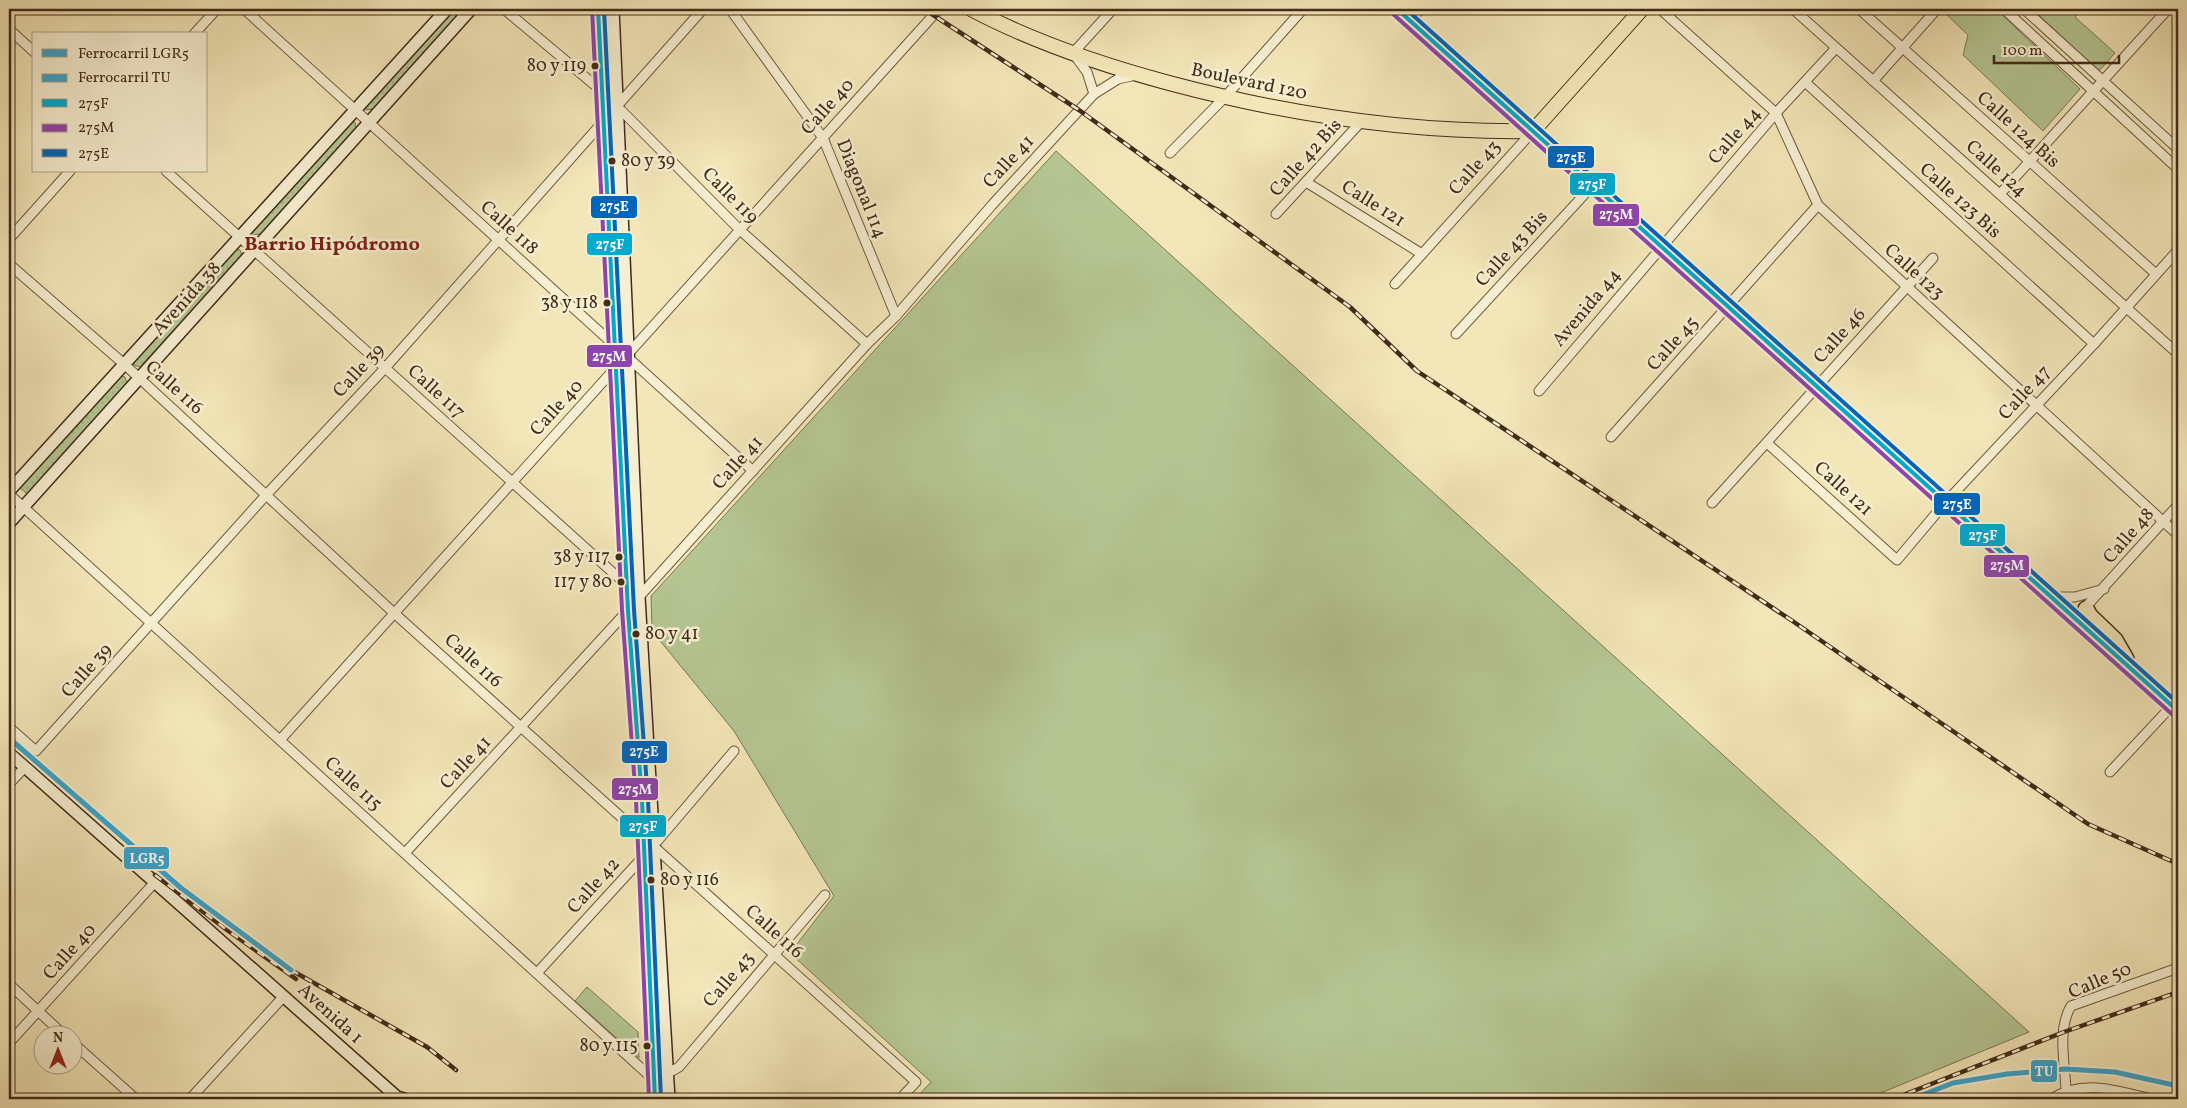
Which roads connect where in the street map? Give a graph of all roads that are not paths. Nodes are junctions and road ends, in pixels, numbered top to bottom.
1 (217, 9) edge
2 (244, 9) edge
3 (447, 9) edge
4 (471, 9) edge
5 (504, 9) edge
6 (598, 9) edge
7 (613, 9) edge
8 (703, 9) edge
9 (730, 9) edge
10 (938, 9) edge
11 (971, 9) edge
12 (1113, 9) edge
13 (1303, 9) edge
14 (1397, 9) edge
15 (1421, 9) edge
16 (1642, 9) edge
17 (1660, 9) edge
18 (1793, 9) edge
19 (1859, 9) edge
20 (1937, 9) edge
21 (2004, 9) edge
22 (2024, 9) edge
23 (2168, 9) edge
24 (1410, 20) junction
25 (9, 29) edge
26 (196, 32) edge
27 (1903, 47) junction
28 (1836, 48) junction
29 (32, 50) edge
30 (1073, 53) junction
31 (1139, 75) junction
32 (1873, 81) junction
33 (2102, 81) junction
34 (1805, 82) junction
35 (2093, 90) junction
36 (603, 92) junction
37 (1094, 94) junction
38 (1225, 97) junction
39 (616, 106) junction
40 (355, 110) junction
41 (1776, 113) junction
42 (604, 120) junction
43 (369, 122) junction
44 (1360, 123) junction
45 (1533, 131) junction
46 (822, 138) junction
47 (2178, 149) edge
48 (1170, 153) dead end
49 (2029, 162) junction
50 (2178, 169) edge
51 (69, 172) edge
52 (167, 172) edge
53 (1306, 182) junction
54 (1593, 185) junction
55 (2000, 194) junction
56 (1818, 205) junction
57 (1276, 214) dead end
58 (740, 230) junction
59 (240, 237) junction
60 (9, 239) edge
61 (498, 239) junction
62 (1661, 247) junction
63 (254, 250) junction
64 (2178, 250) edge
65 (1422, 254) junction
66 (1933, 258) dead end
67 (9, 264) edge
68 (2156, 274) junction
69 (1396, 284) dead end
70 (1906, 287) junction
71 (1729, 307) junction
72 (2127, 308) junction
73 (896, 316) junction
74 (1456, 334) dead end
75 (868, 344) junction
76 (2094, 344) junction
77 (616, 346) junction
78 (2178, 354) edge
79 (628, 356) junction
80 (124, 364) junction
81 (617, 366) junction
82 (385, 368) junction
83 (139, 378) junction
84 (1817, 386) junction
85 (1539, 391) dead end
86 (2036, 403) junction
87 (1611, 437) dead end
88 (1767, 443) junction
89 (753, 471) junction
90 (512, 482) junction
91 (9, 492) edge
92 (267, 494) junction
93 (1712, 503) dead end
94 (1945, 503) junction
95 (2178, 505) edge
96 (23, 506) junction
97 (2163, 522) junction
98 (9, 523) edge
99 (2178, 535) edge
100 (1897, 560) joint
101 (628, 586) junction
102 (2104, 589) junction
103 (639, 597) junction
104 (2050, 597) junction
105 (2086, 609) junction
106 (628, 610) junction
107 (394, 613) junction
108 (2068, 613) junction
109 (152, 623) junction
110 (2133, 671) junction
111 (2176, 705) edge
112 (9, 727) edge
113 (522, 727) junction
114 (280, 740) junction
115 (734, 751) dead end
116 (9, 753) edge
117 (24, 767) junction
118 (2110, 772) dead end
119 (9, 784) edge
120 (644, 836) junction
121 (654, 845) junction
122 (405, 853) junction
123 (645, 855) junction
124 (156, 882) junction
125 (825, 895) dead end
126 (775, 955) junction
127 (2178, 968) edge
128 (537, 973) junction
129 (9, 984) edge
130 (284, 996) junction
131 (38, 1011) junction
132 (54, 1026) edge
133 (9, 1043) edge
134 (82, 1051) edge
135 (668, 1074) junction
136 (654, 1081) junction
137 (2066, 1090) junction
138 (400, 1098) edge
139 (671, 1098) edge
140 (136, 1099) edge
141 (190, 1099) edge
142 (655, 1099) edge
143 (900, 1099) edge
144 (2051, 1099) edge
145 (2150, 1099) edge

1 - 26 street
2 - 40 street, Calle 118
3 - 40 main road, Avenida 38
4 - 43 main road, Avenida 38
5 - 36 street, Calle 119
6 - 36 main road
7 - 39 main road
8 - 39 street, Calle 39
9 - 46 street, Diagonal 114
10 - 46 street, Calle 40
11 - 30 main road, Boulevard 120
12 - 30 street
13 - 38 street
14 - 24 highway
15 - 24 street
16 - 45 main road, Calle 43
17 - 41 street, Calle 123
18 - 28 street, Calle 124
19 - 27 street, Calle 124 Bis
20 - 27 street
21 - 35 street
22 - 33 street
23 - 33 street
24 - 45 highway
25 - 29 street
27 - 32 street
27 - 49 street, Calle 124 Bis
28 - 32 street, Calle 124
28 - 34 street, Calle 44
30 - 31 main road, Boulevard 120
30 - 37 street
31 - 37 street, Calle 41
31 - 38 main road, Boulevard 120
32 - 55 street, Calle 124
33 - 35 street
33 - 47 street
34 - 41 street, Calle 44
34 - 76 street, Calle 123 Bis
35 - 49 street
35 - 50 street
36 - 39 street, Calle 119
36 - 42 main road
37 - 73 street, Calle 41
38 - 44 main road, Boulevard 120
38 - 48 street
39 - 42 street, Calle 39
39 - 58 street, Calle 119
39 - 79 main road
40 - 43 street, Calle 118
40 - 59 main road, Avenida 38
41 - 56 street, Calle 123
41 - 62 street, Calle 44
42 - 61 street, Calle 39
42 - 77 main road
43 - 61 street, Calle 118
43 - 63 main road, Avenida 38
44 - 45 main road, Boulevard 120
44 - 53 street, Calle 42 Bis
45 - 54 highway
45 - 65 street, Calle 43
46 - 58 street, Calle 40
46 - 73 street, Diagonal 114
49 - 55 street
49 - 68 street, Calle 124 Bis
51 - 60 street
52 - 59 street, Calle 117
53 - 57 street, Calle 42 Bis
53 - 65 street, Calle 121
54 - 62 highway
54 - 74 street, Calle 43 Bis
55 - 72 street, Calle 124
56 - 70 street, Calle 123
56 - 71 street, Calle 45
58 - 75 street, Calle 119
58 - 79 street, Calle 40
59 - 63 street, Calle 117
59 - 80 main road, Avenida 38
61 - 77 street, Calle 118
61 - 82 street, Calle 39
62 - 71 highway
62 - 85 street, Avenida 44
63 - 82 street, Calle 117
63 - 83 main road, Avenida 38
64 - 68 street, Calle 47
65 - 69 street, Calle 43
66 - 70 street, Calle 46
67 - 80 street, Calle 116
68 - 72 street, Calle 47
70 - 84 street, Calle 46
70 - 86 street, Calle 123
71 - 84 highway
71 - 87 street, Calle 45
72 - 76 street, Calle 47
72 - 78 street, Calle 124
73 - 75 street, Calle 41
75 - 89 street, Calle 41
76 - 86 street, Calle 47
77 - 79 street, Calle 118
77 - 81 main road
79 - 81 street, Calle 40
79 - 89 street, Calle 118
79 - 103 main road
80 - 83 street, Calle 116
80 - 91 main road, Avenida 38
81 - 90 street, Calle 40
81 - 101 main road
82 - 90 street, Calle 117
82 - 92 street, Calle 39
83 - 92 street, Calle 116
83 - 96 main road, Avenida 38
84 - 88 street, Calle 46
84 - 94 highway
86 - 94 street, Calle 47
86 - 97 street, Calle 123
88 - 93 street, Calle 46
88 - 100 street, Calle 121
89 - 103 street, Calle 41
90 - 101 street, Calle 117
90 - 107 street, Calle 40
91 - 96 street, Calle 115
92 - 107 street, Calle 116
92 - 109 street, Calle 39
94 - 100 street, Calle 47
94 - 104 highway
95 - 97 street, Calle 48
96 - 98 main road, Avenida 38
96 - 109 street, Calle 115
97 - 99 street, Calle 123
97 - 102 street, Calle 48
101 - 103 street, Calle 117
101 - 106 main road
102 - 104 street, Calle 48
102 - 105 street, Calle 48
103 - 106 street, Calle 41
103 - 121 main road
104 - 108 highway
105 - 108 street
105 - 110 highway
106 - 113 street, Calle 41
106 - 120 main road
107 - 113 street, Calle 116
107 - 114 street, Calle 40
108 - 110 highway
109 - 112 street, Calle 39
109 - 114 street, Calle 115
110 - 111 highway
111 - 118 street
113 - 120 street, Calle 116
113 - 122 street, Calle 41
114 - 122 street, Calle 115
115 - 121 street, Calle 42
116 - 117 main road, Avenida 1
117 - 119 street
117 - 124 main road, Avenida 1
120 - 121 street, Calle 116
120 - 123 main road
121 - 123 street, Calle 42
121 - 126 street, Calle 116
121 - 135 main road
122 - 128 street, Calle 115
123 - 128 street, Calle 42
123 - 136 main road
124 - 130 main road, Avenida 1
124 - 131 street, Calle 40
125 - 126 street, Calle 43
126 - 135 street, Calle 43
126 - 143 street, Calle 116
127 - 137 street, Calle 50
128 - 136 street, Calle 115
129 - 131 street
130 - 138 main road, Avenida 1
130 - 141 street
131 - 132 street
131 - 133 street, Calle 40
134 - 140 street
135 - 136 street, Calle 43
135 - 139 main road
136 - 139 street, Calle 115
136 - 142 main road
137 - 144 street
137 - 145 street

